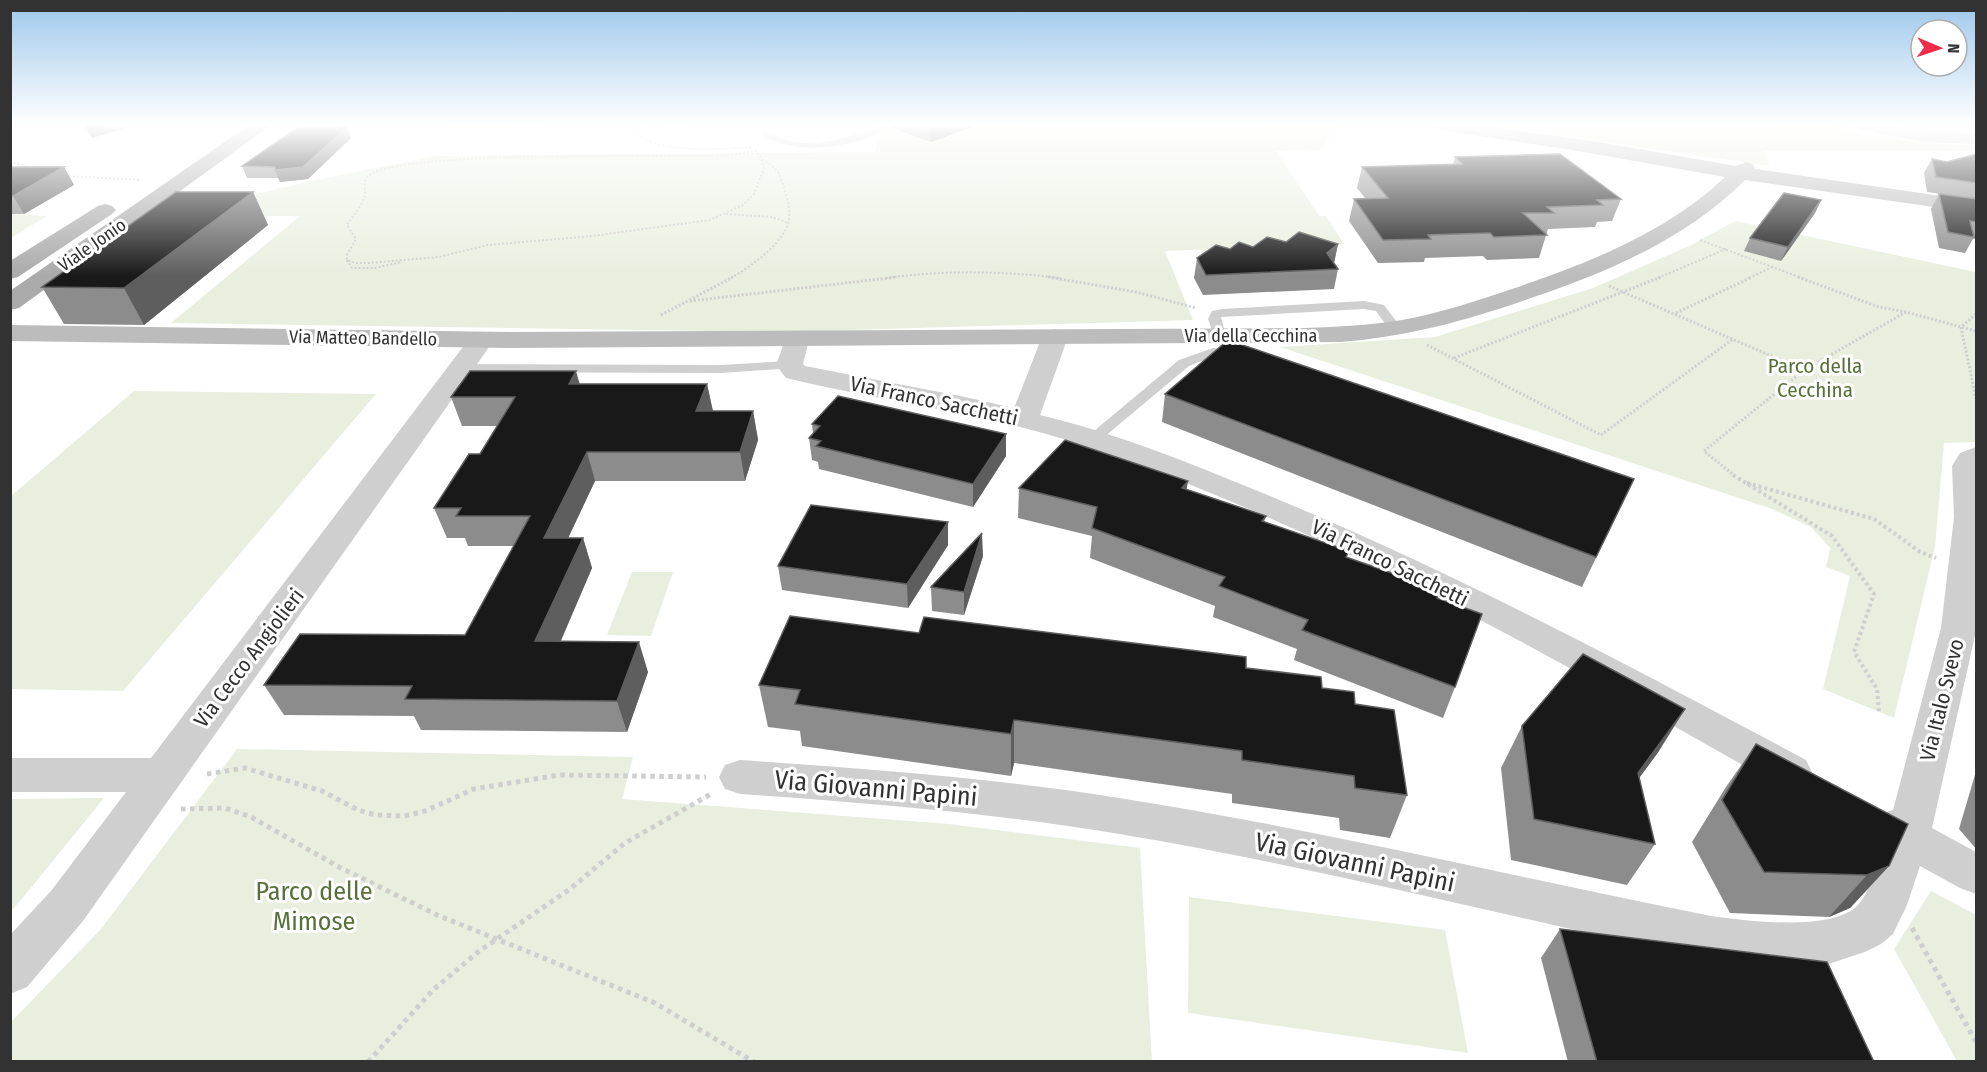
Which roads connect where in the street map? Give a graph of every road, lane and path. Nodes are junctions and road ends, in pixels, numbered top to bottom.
1 (162, 175) edge
2 (184, 175) edge
3 (370, 175) edge
4 (761, 175) edge
5 (779, 175) edge
6 (1739, 175) edge
7 (1770, 175) edge
8 (60, 176) edge
9 (151, 181) junction
10 (1977, 207) edge
11 (725, 214) junction
12 (789, 223) junction
13 (1700, 240) dead end
14 (1726, 249) junction
15 (1772, 267) junction
16 (10, 272) edge
17 (1604, 283) dead end
18 (1625, 292) junction
19 (690, 301) junction
20 (10, 303) edge
21 (1906, 312) junction
22 (1675, 314) junction
23 (1977, 314) edge
24 (1218, 325) junction
25 (1961, 327) junction
26 (1977, 331) edge
27 (10, 333) edge
28 (1055, 337) junction
29 (1733, 339) junction
30 (481, 340) junction
31 (630, 340) junction
32 (715, 340) joint
33 (1423, 343) dead end
34 (792, 352) junction
35 (1250, 355) edge
36 (1454, 358) junction
37 (460, 368) junction
38 (1804, 370) junction
39 (1977, 399) edge
40 (1024, 420) junction
41 (1093, 439) junction
42 (1977, 456) edge
43 (1740, 481) junction
44 (1965, 569) junction
45 (1878, 712) dead end
46 (10, 775) edge
47 (162, 775) junction
48 (740, 777) junction
49 (1818, 787) edge
50 (133, 814) junction
51 (1868, 815) edge
52 (1908, 838) junction
53 (1977, 874) edge
54 (1910, 925) dead end
55 (498, 938) junction
56 (10, 971) edge
57 (1977, 1042) edge
58 (368, 1062) edge
59 (754, 1062) edge

1 - 9 main road, Viale Jonio
2 - 20 main road, Viale Jonio
3 - 11 path
4 - 11 path
5 - 12 path
6 - 24 street, Via della Cecchina
7 - 10 street
8 - 9 path
9 - 16 main road, Viale Jonio
11 - 12 path
12 - 19 path
13 - 14 path
14 - 15 path
14 - 18 path
15 - 21 path
15 - 22 path
17 - 18 path
18 - 22 path
18 - 36 path
19 - 24 path
19 - 31 path
21 - 25 path
21 - 38 path
22 - 29 path
23 - 25 path
24 - 28 street, Via della Cecchina
25 - 26 path
25 - 39 path
27 - 30 street, Via Matteo Bandello
28 - 34 street, Via della Cecchina
28 - 40 street
29 - 36 path
29 - 38 path
30 - 31 street, Via Matteo Bandello
30 - 37 street, Via Cecco Angiolieri
31 - 32 street, Via Matteo Bandello
32 - 34 street, Via della Cecchina
33 - 36 path
34 - 37 lane
34 - 40 street, Via Franco Sacchetti
35 - 41 lane
37 - 47 street, Via Cecco Angiolieri
38 - 43 path
40 - 41 street, Via Franco Sacchetti
41 - 49 street, Via Franco Sacchetti
42 - 44 street, Via Italo Svevo
43 - 44 path
43 - 45 path
44 - 52 street, Via Italo Svevo
46 - 47 street
47 - 48 path
47 - 50 street, Via Cecco Angiolieri
48 - 52 street, Via Giovanni Papini
48 - 55 path
50 - 55 path
50 - 56 street, Via Cecco Angiolieri
51 - 52 street
52 - 53 street
54 - 57 path
55 - 58 path
55 - 59 path

